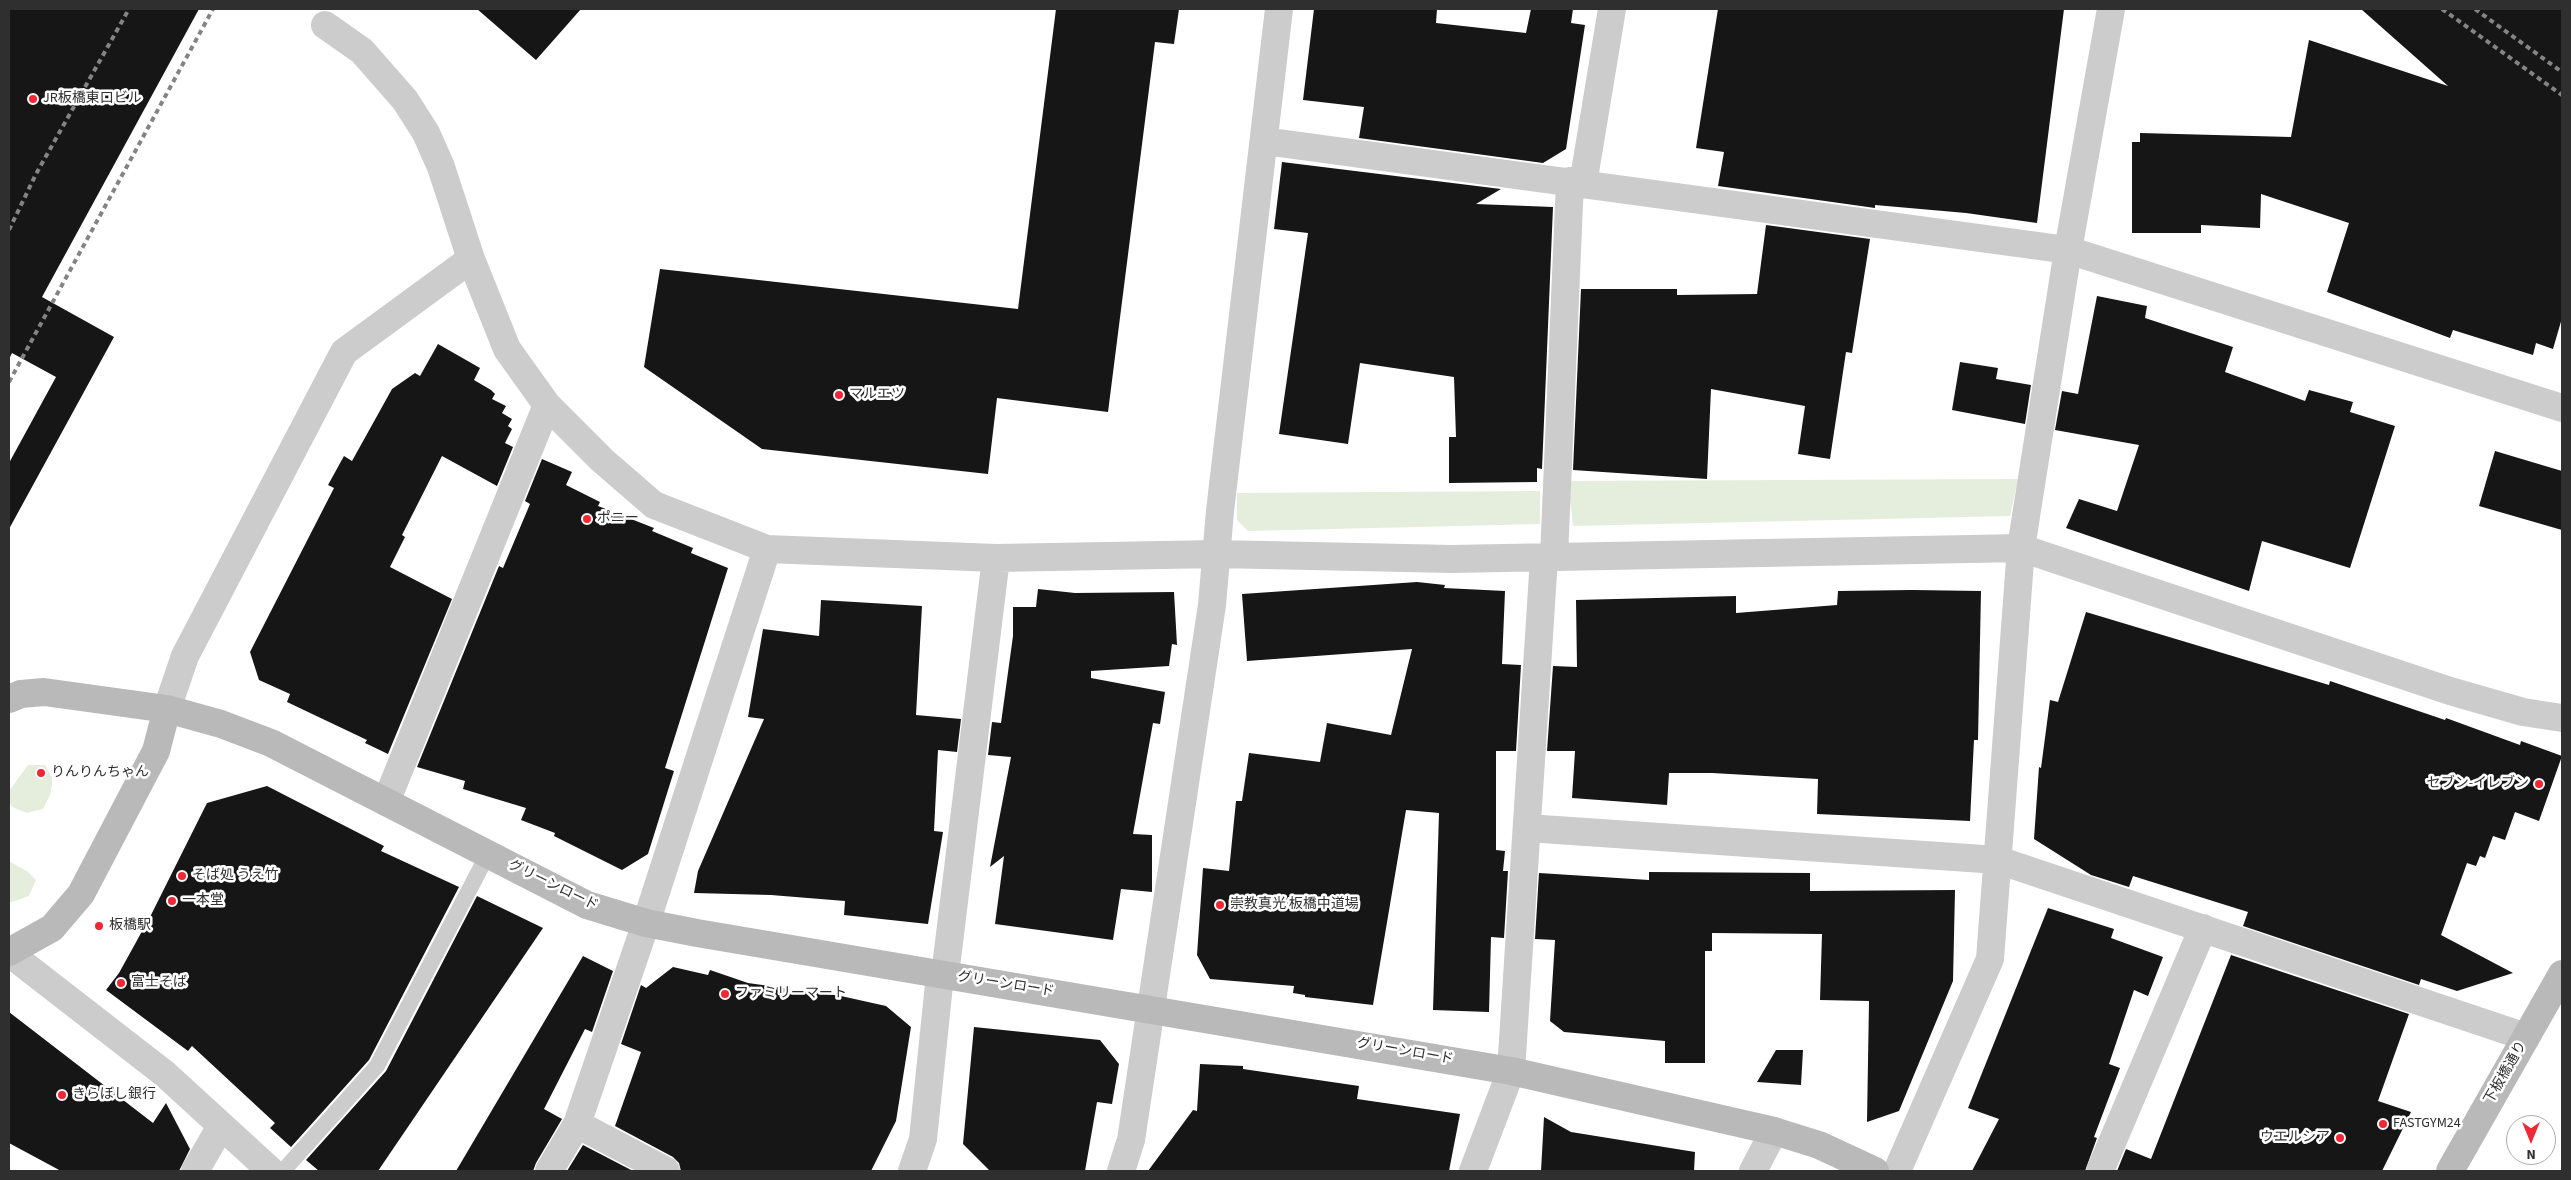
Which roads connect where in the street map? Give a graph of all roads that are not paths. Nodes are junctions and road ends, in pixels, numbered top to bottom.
1 (1279, 9) edge
2 (1612, 9) edge
3 (2112, 9) edge
4 (325, 25) dead end
5 (1264, 141) junction
6 (1577, 182) junction
7 (2068, 250) junction
8 (471, 259) junction
9 (547, 405) junction
10 (2562, 408) edge
11 (2021, 548) junction
12 (767, 549) junction
13 (1217, 554) junction
14 (1549, 557) junction
15 (996, 558) junction
16 (9, 699) edge
17 (167, 709) junction
18 (2562, 718) edge
19 (386, 802) junction
20 (1528, 828) junction
21 (488, 854) junction
22 (1998, 860) junction
23 (646, 923) junction
24 (2203, 928) junction
25 (9, 952) edge
26 (2562, 974) edge
27 (942, 975) junction
28 (1150, 1009) junction
29 (2526, 1037) junction
30 (1512, 1070) junction
31 (577, 1124) junction
32 (221, 1126) junction
33 (1774, 1131) junction
34 (917, 1170) edge
35 (195, 1171) edge
36 (271, 1171) edge
37 (282, 1171) edge
38 (549, 1171) edge
39 (666, 1171) edge
40 (1121, 1171) edge
41 (1473, 1171) edge
42 (1753, 1171) edge
43 (1875, 1171) edge
44 (1897, 1171) edge
45 (2100, 1171) edge
46 (2450, 1171) edge

1 - 5 street
2 - 6 street
3 - 7 street
4 - 8 street
5 - 6 street
5 - 13 street
6 - 7 street
6 - 14 street
7 - 10 street
7 - 11 street
8 - 9 street
8 - 17 street
9 - 12 street
9 - 19 street
11 - 14 street
11 - 18 street
11 - 22 street
12 - 15 street
12 - 23 street
13 - 14 street
13 - 15 street
13 - 28 street
14 - 20 street
15 - 27 street
16 - 17 street, グリーンロード
17 - 19 street, グリーンロード
17 - 25 street
19 - 21 street, グリーンロード
20 - 22 street
20 - 30 street
21 - 23 street, グリーンロード
21 - 37 lane
22 - 24 street
22 - 44 street
23 - 27 street, グリーンロード
23 - 31 street
24 - 29 street
24 - 45 street
25 - 32 street
26 - 29 street, 下板橋通り
27 - 28 street, グリーンロード
27 - 34 street
28 - 30 street, グリーンロード
28 - 40 street
29 - 46 street, 下板橋通り
30 - 33 street, グリーンロード
30 - 41 street
31 - 38 street
31 - 39 street
32 - 35 street
32 - 36 street
33 - 42 street
33 - 43 street, グリーンロード

